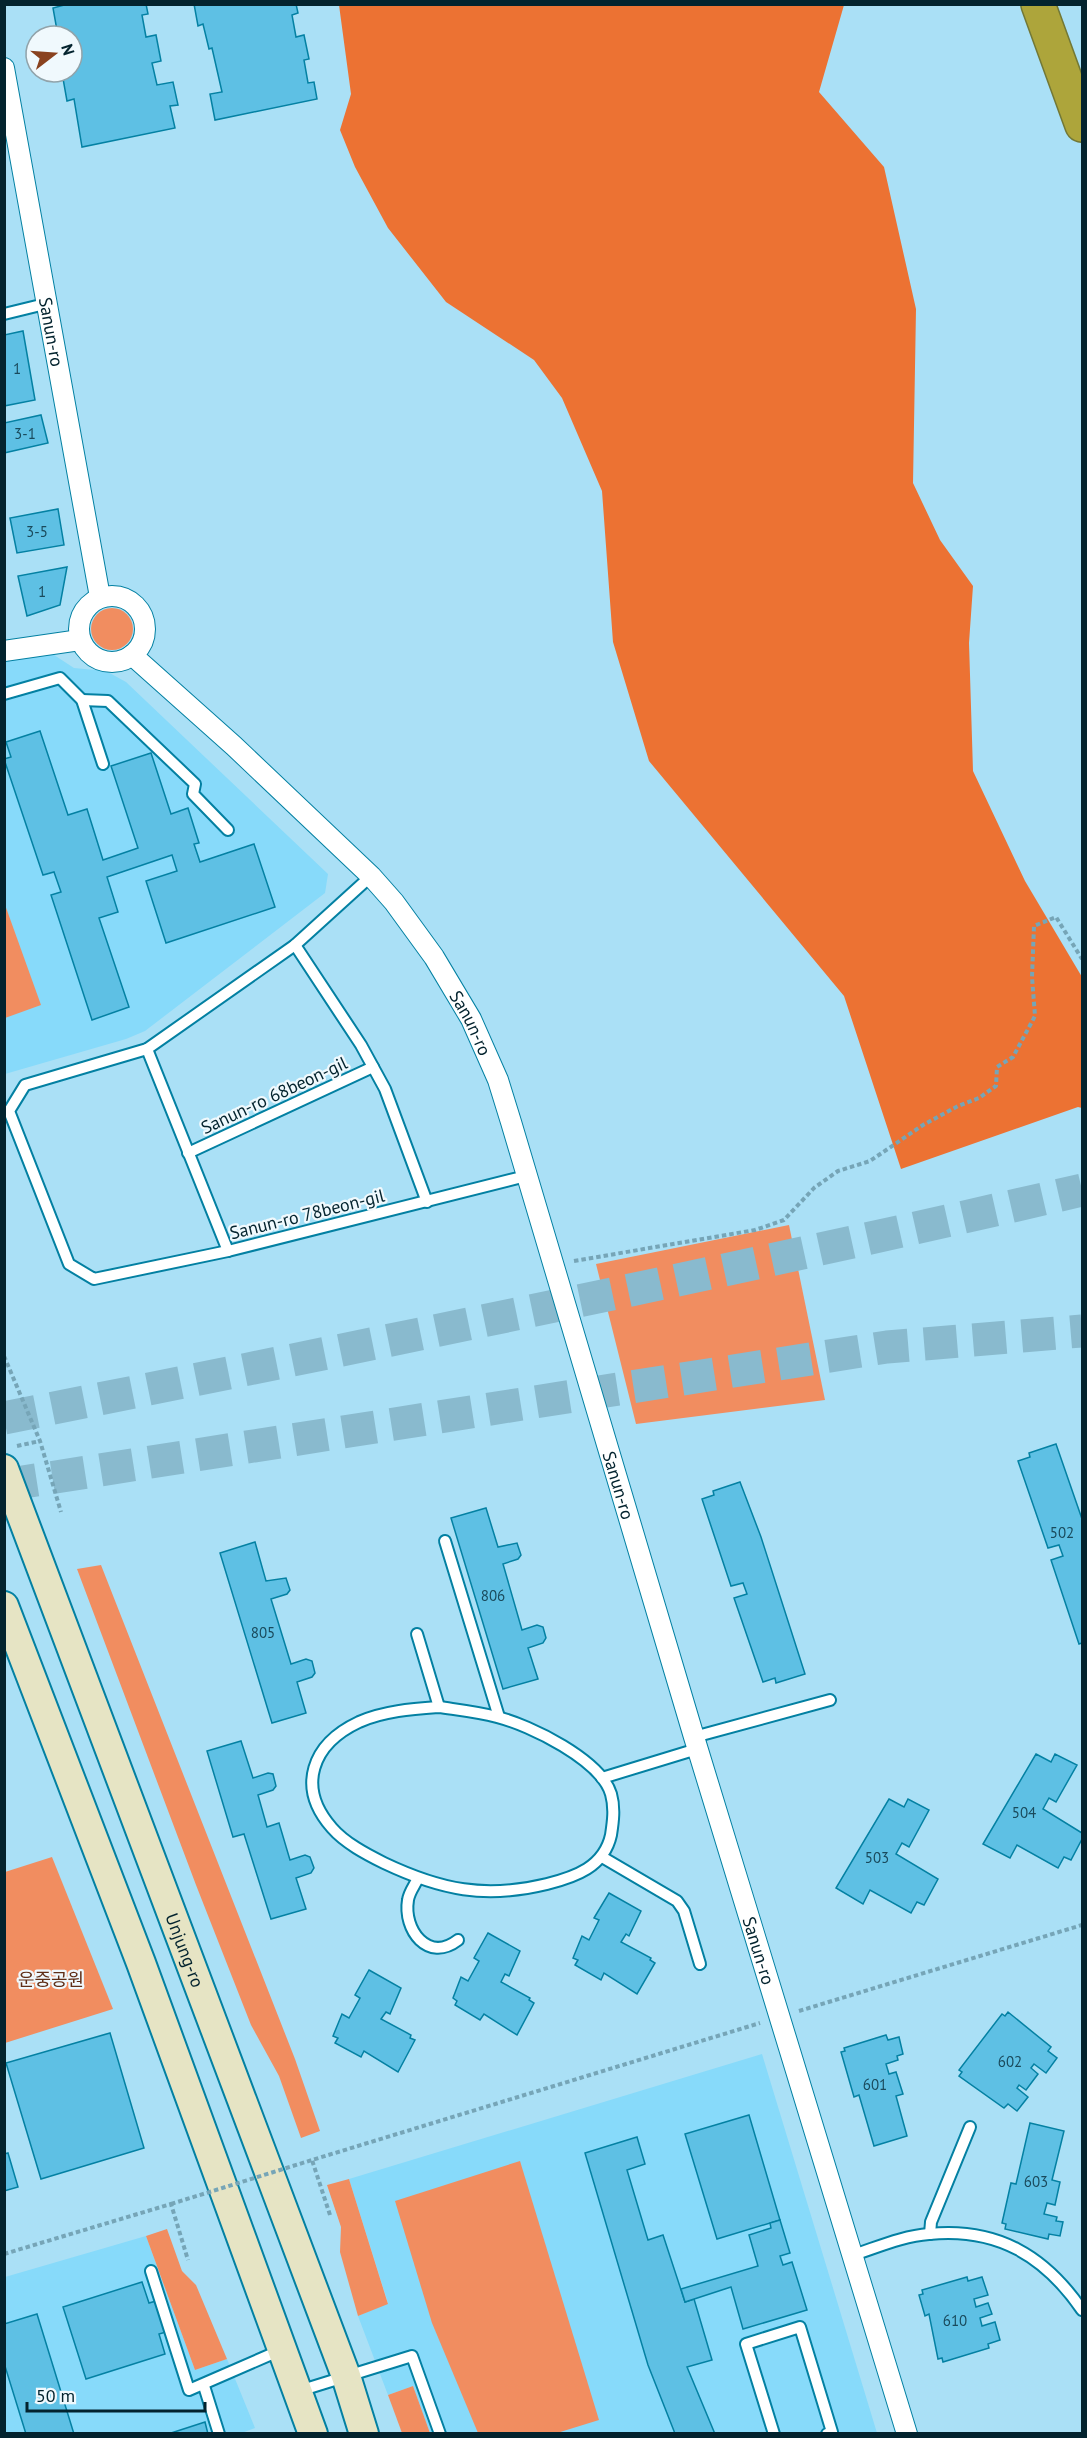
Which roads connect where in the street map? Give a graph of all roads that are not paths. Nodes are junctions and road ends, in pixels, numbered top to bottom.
1 (1038, 4) edge
2 (4, 68) edge
3 (1083, 124) edge
4 (49, 303) junction
5 (4, 314) edge
6 (100, 597) junction
7 (80, 640) junction
8 (4, 651) edge
9 (132, 655) junction
10 (4, 694) edge
11 (81, 700) junction
12 (103, 764) dead end
13 (228, 830) dead end
14 (371, 876) junction
15 (295, 945) junction
16 (147, 1049) junction
17 (373, 1067) junction
18 (188, 1153) junction
19 (526, 1176) junction
20 (427, 1202) junction
21 (228, 1251) junction
22 (9, 1458) edge
23 (445, 1541) dead end
24 (4, 1606) edge
25 (417, 1634) dead end
26 (830, 1700) dead end
27 (439, 1707) junction
28 (499, 1718) junction
29 (695, 1743) junction
30 (602, 1778) junction
31 (602, 1857) junction
32 (418, 1878) junction
33 (458, 1941) dead end
34 (700, 1964) dead end
35 (970, 2127) dead end
36 (930, 2234) junction
37 (853, 2254) junction
38 (151, 2271) dead end
39 (1083, 2310) edge
40 (282, 2350) junction
41 (346, 2376) junction
42 (204, 2386) junction
43 (296, 2392) junction
44 (219, 2433) edge
45 (313, 2433) edge
46 (363, 2433) edge
47 (440, 2433) edge
48 (774, 2433) edge
49 (827, 2433) edge
50 (907, 2433) edge

1 - 3 highway
2 - 4 street, Sanun-ro
4 - 5 lane
4 - 6 street, Sanun-ro
6 - 7 street
6 - 9 street
7 - 8 street
7 - 9 street
9 - 14 street, Sanun-ro
10 - 11 lane
11 - 12 lane
11 - 13 lane
14 - 15 lane
14 - 19 street, Sanun-ro
15 - 16 lane
15 - 17 lane, Sanun-ro 68beon-gil
16 - 18 lane, Sanun-ro 68beon-gil
16 - 21 lane, Sanun-ro 78beon-gil
17 - 18 lane, Sanun-ro 68beon-gil
17 - 20 lane, Sanun-ro 68beon-gil
18 - 21 lane, Sanun-ro 68beon-gil
19 - 20 lane, Sanun-ro 78beon-gil
19 - 29 street, Sanun-ro
20 - 21 lane, Sanun-ro 78beon-gil
22 - 41 main road, Unjung-ro
23 - 28 lane
24 - 40 main road
25 - 27 lane
26 - 29 lane
27 - 28 lane
27 - 32 lane
28 - 30 lane
29 - 30 lane
29 - 37 street, Sanun-ro
30 - 31 lane
31 - 32 lane
31 - 34 lane
32 - 33 lane
35 - 36 lane
36 - 37 lane
36 - 39 lane
37 - 50 street, Sanun-ro
38 - 42 lane
40 - 42 lane
40 - 43 main road
41 - 43 lane
41 - 46 main road, Unjung-ro
41 - 47 lane
42 - 44 lane
43 - 45 main road
48 - 49 lane

